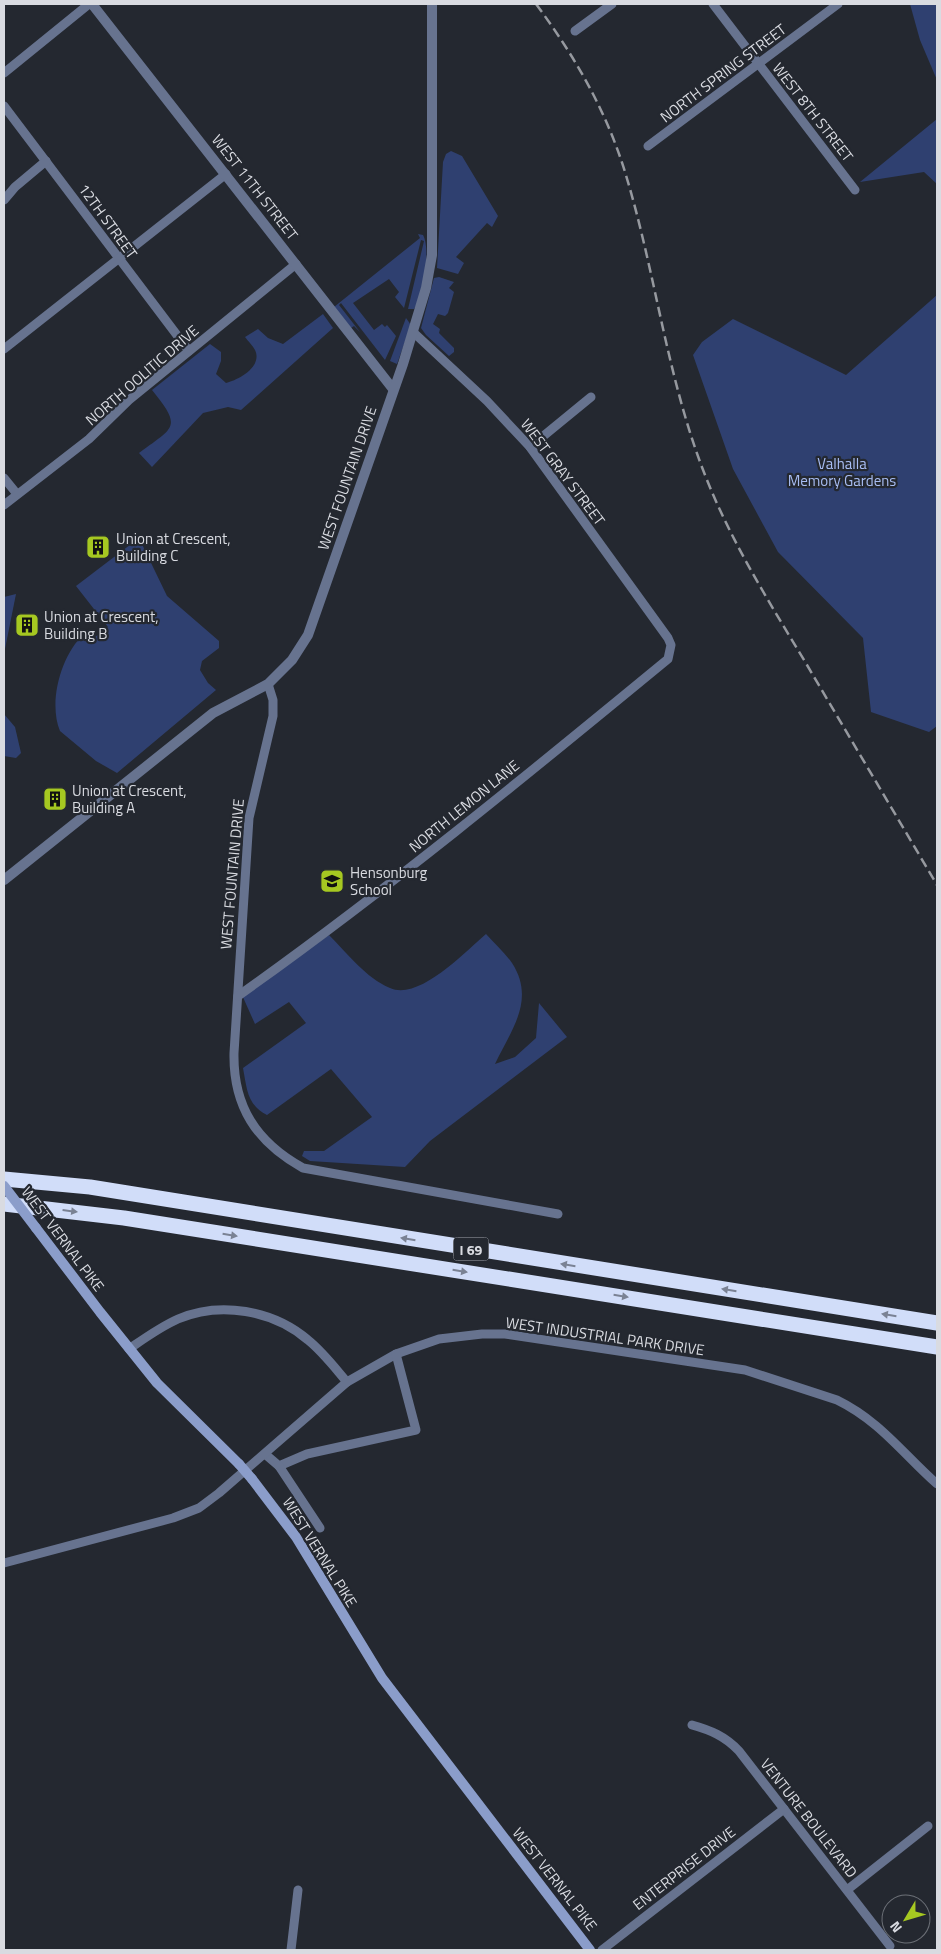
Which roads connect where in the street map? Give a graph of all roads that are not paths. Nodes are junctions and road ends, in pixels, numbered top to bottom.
1 (90, 4) edge
2 (432, 4) edge
3 (612, 4) edge
4 (713, 4) edge
5 (838, 4) edge
6 (576, 31) dead end
7 (758, 63) junction
8 (4, 73) edge
9 (4, 106) edge
10 (648, 146) dead end
11 (46, 161) junction
12 (226, 174) junction
13 (855, 190) dead end
14 (4, 200) edge
15 (119, 258) junction
16 (296, 264) junction
17 (413, 332) junction
18 (4, 349) edge
19 (189, 351) junction
20 (393, 389) junction
21 (590, 397) dead end
22 (530, 446) junction
23 (4, 478) edge
24 (17, 494) junction
25 (4, 505) edge
26 (671, 645) joint
27 (268, 684) junction
28 (4, 880) edge
29 (238, 996) junction
30 (4, 1180) edge
31 (4, 1186) edge
32 (4, 1204) edge
33 (558, 1214) dead end
34 (937, 1323) edge
35 (937, 1346) edge
36 (129, 1349) junction
37 (396, 1354) junction
38 (347, 1382) junction
39 (265, 1454) junction
40 (279, 1466) junction
41 (937, 1484) edge
42 (320, 1528) dead end
43 (4, 1563) edge
44 (692, 1725) dead end
45 (784, 1809) junction
46 (928, 1826) dead end
47 (298, 1890) dead end
48 (847, 1890) junction
49 (890, 1946) dead end
50 (291, 1950) edge
51 (590, 1950) edge
52 (602, 1950) edge

1 - 8 street
1 - 12 street, WEST 11TH STREET
2 - 17 street, WEST FOUNTAIN DRIVE
3 - 6 street
4 - 7 street, WEST 8TH STREET
5 - 7 street, NORTH SPRING STREET
7 - 10 street, NORTH SPRING STREET
7 - 13 street, WEST 8TH STREET
9 - 11 street, 12TH STREET
11 - 14 street
11 - 15 street, 12TH STREET
12 - 15 street
12 - 16 street, WEST 11TH STREET
15 - 18 street
15 - 19 street, 12TH STREET
16 - 19 street, NORTH OOLITIC DRIVE
16 - 20 street, WEST 11TH STREET
17 - 20 street, WEST FOUNTAIN DRIVE
17 - 22 street, WEST GRAY STREET
19 - 24 street, NORTH OOLITIC DRIVE
20 - 27 street, WEST FOUNTAIN DRIVE
21 - 22 street
22 - 26 street, WEST GRAY STREET
23 - 24 street
24 - 25 street, NORTH OOLITIC DRIVE
26 - 29 street, NORTH LEMON LANE
27 - 28 street
27 - 29 street, WEST FOUNTAIN DRIVE
29 - 33 street, WEST FOUNTAIN DRIVE
34 -> 30 highway, I 69
31 - 36 main road, WEST VERNAL PIKE, bridge
32 -> 35 highway, I 69
36 - 38 street
36 - 51 main road, WEST VERNAL PIKE, bridge
37 - 38 street, WEST INDUSTRIAL PARK DRIVE
37 - 40 street
37 - 41 street, WEST INDUSTRIAL PARK DRIVE
38 - 39 street, WEST INDUSTRIAL PARK DRIVE
39 - 40 street
39 - 43 street, WEST INDUSTRIAL PARK DRIVE
40 - 42 street
44 - 45 street, VENTURE BOULEVARD
45 - 48 street, VENTURE BOULEVARD
45 - 52 street, ENTERPRISE DRIVE
46 - 48 street
47 - 50 street
48 - 49 street, VENTURE BOULEVARD

